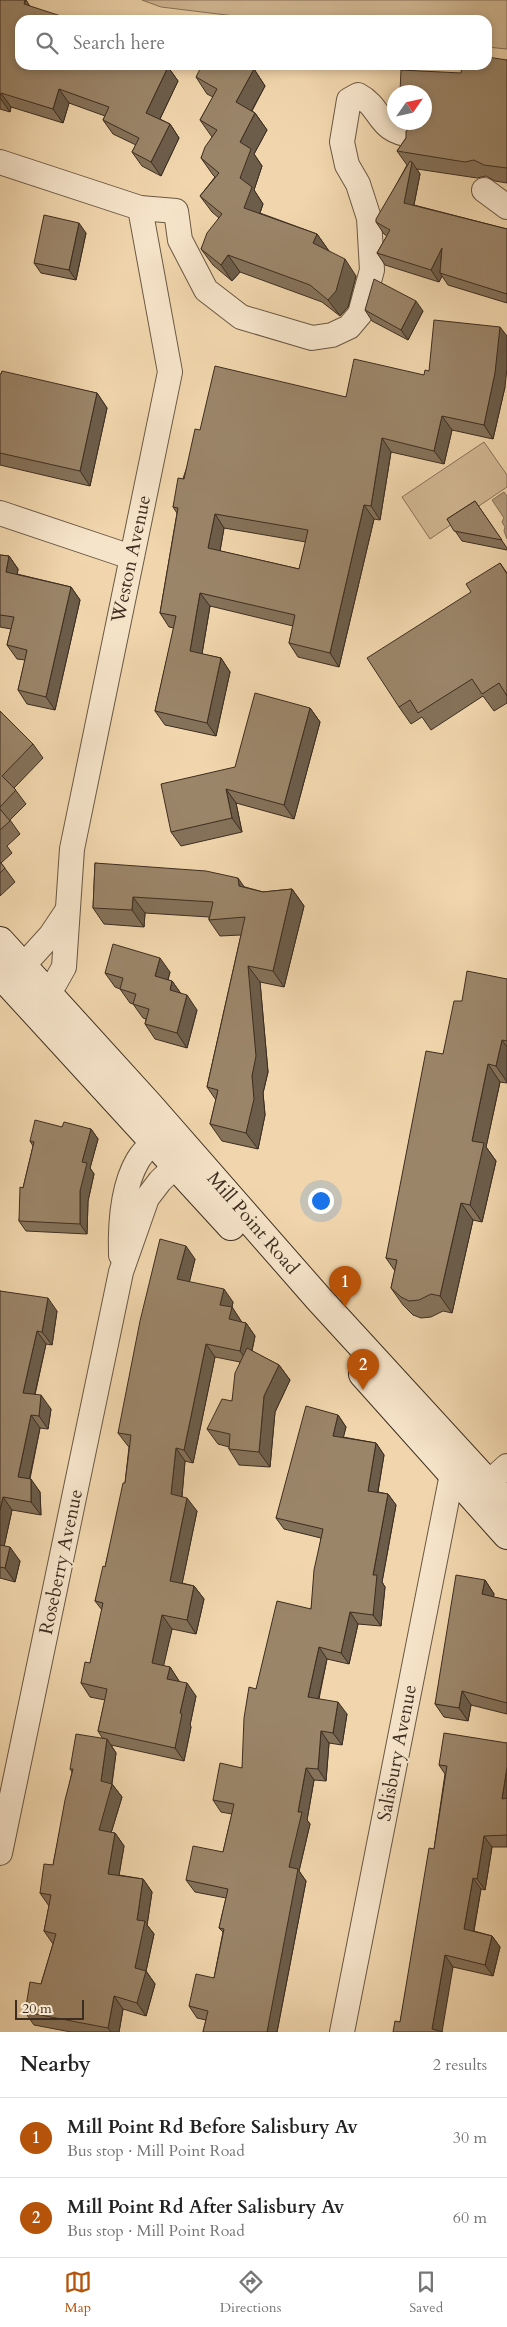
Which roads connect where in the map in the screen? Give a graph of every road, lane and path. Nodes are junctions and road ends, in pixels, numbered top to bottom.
1 (413, 135) edge
2 (0, 162) edge
3 (484, 190) dead end
4 (507, 207) edge
5 (140, 208) junction
6 (0, 513) edge
7 (131, 557) junction
8 (67, 911) junction
9 (0, 940) edge
10 (10, 974) edge
11 (39, 1001) junction
12 (161, 1135) junction
13 (183, 1159) junction
14 (121, 1272) junction
15 (452, 1474) junction
16 (489, 1482) edge
17 (505, 1522) edge
18 (0, 1852) edge
19 (342, 2032) edge

1 - 5 street
2 - 5 street
3 - 4 street
5 - 7 street, Weston Avenue
6 - 7 street
7 - 8 street, Weston Avenue
8 - 10 street, Weston Avenue
8 - 11 street, Weston Avenue
9 - 10 main road, Mill Point Road
10 - 11 main road, Mill Point Road
11 - 12 main road, Mill Point Road
12 - 13 main road, Mill Point Road
12 - 14 street, Roseberry Avenue
13 - 14 street, Roseberry Avenue
13 - 15 main road, Mill Point Road
13 - 16 main road, Mill Point Road
14 - 18 street, Roseberry Avenue
15 - 16 main road, Mill Point Road
15 - 19 street, Salisbury Avenue
16 - 17 main road, Mill Point Road

